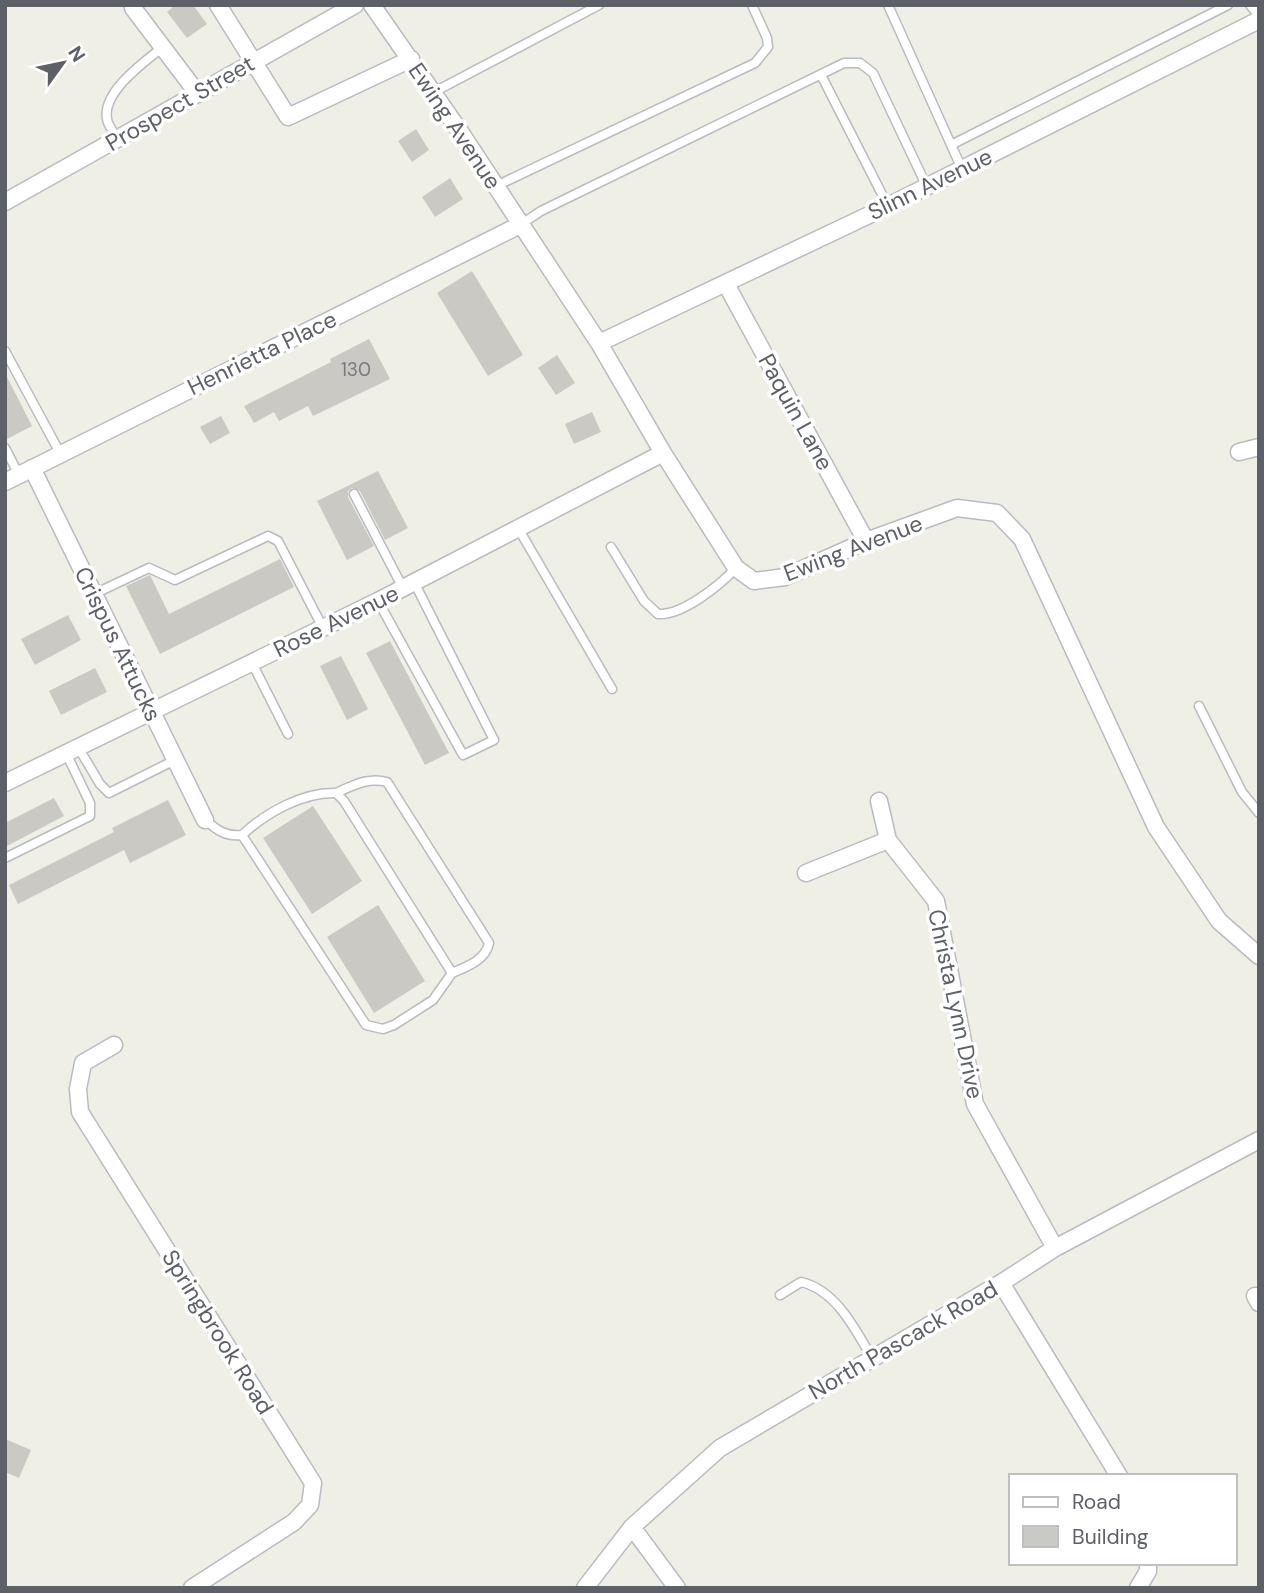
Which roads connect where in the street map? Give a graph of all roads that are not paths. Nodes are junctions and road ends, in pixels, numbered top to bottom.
1 (218, 5) edge
2 (355, 5) edge
3 (372, 5) edge
4 (599, 5) edge
5 (752, 5) edge
6 (888, 5) edge
7 (1228, 5) edge
8 (1250, 5) edge
9 (133, 8) dead end
10 (1259, 18) edge
11 (163, 47) junction
12 (411, 59) junction
13 (254, 61) junction
14 (821, 75) junction
15 (434, 92) junction
16 (198, 94) junction
17 (118, 139) junction
18 (951, 145) junction
19 (962, 169) junction
20 (496, 186) junction
21 (927, 187) junction
22 (5, 202) edge
23 (888, 206) junction
24 (520, 225) junction
25 (726, 284) junction
26 (598, 343) junction
27 (5, 351) edge
28 (1259, 447) edge
29 (5, 449) edge
30 (1239, 452) dead end
31 (60, 453) junction
32 (663, 453) junction
33 (19, 475) edge
34 (354, 494) dead end
35 (518, 528) junction
36 (866, 541) junction
37 (611, 547) dead end
38 (736, 568) junction
39 (408, 585) junction
40 (94, 594) junction
41 (378, 601) junction
42 (323, 628) junction
43 (252, 663) junction
44 (612, 689) dead end
45 (1199, 706) dead end
46 (150, 712) junction
47 (288, 734) dead end
48 (72, 750) junction
49 (175, 760) junction
50 (5, 783) edge
51 (336, 793) junction
52 (879, 801) dead end
53 (1259, 813) edge
54 (205, 820) joint
55 (242, 835) junction
56 (888, 841) junction
57 (5, 858) edge
58 (806, 873) dead end
59 (1259, 956) edge
60 (452, 973) junction
61 (114, 1045) dead end
62 (1259, 1140) edge
63 (1055, 1248) junction
64 (1001, 1283) junction
65 (780, 1294) dead end
66 (872, 1358) junction
67 (1118, 1474) edge
68 (632, 1527) junction
69 (1148, 1565) edge
70 (192, 1588) edge
71 (585, 1588) edge
72 (677, 1588) edge
73 (1138, 1588) edge

1 - 13 street
2 - 13 street, Prospect Street
3 - 12 street, Ewing Avenue
4 - 15 lane
5 - 20 lane
6 - 18 lane
7 - 18 lane
8 - 10 lane
9 - 11 street
10 - 19 street, Slinn Avenue
11 - 16 street
11 - 17 lane
12 - 13 street
12 - 15 street, Ewing Avenue
13 - 16 street, Prospect Street
14 - 21 lane
14 - 23 lane
14 - 24 lane
15 - 20 street, Ewing Avenue
16 - 17 street, Prospect Street
17 - 22 street, Prospect Street
18 - 19 lane
19 - 21 street, Slinn Avenue
20 - 24 street, Ewing Avenue
21 - 23 street, Slinn Avenue
23 - 25 street, Slinn Avenue
24 - 26 street, Ewing Avenue
24 - 31 street, Henrietta Place
25 - 26 street, Slinn Avenue
25 - 36 street, Paquin Lane
26 - 32 street, Ewing Avenue
27 - 31 lane
28 - 30 street
29 - 33 lane
31 - 33 street, Henrietta Place
32 - 35 street, Rose Avenue
32 - 38 street, Ewing Avenue
33 - 40 street, Crispus Attucks
34 - 39 lane
35 - 39 street, Rose Avenue
35 - 44 lane
36 - 38 street, Ewing Avenue
36 - 59 street, Ewing Avenue
37 - 38 lane
39 - 41 street, Rose Avenue
39 - 41 lane
40 - 42 lane
40 - 46 street, Crispus Attucks
41 - 42 street, Rose Avenue
42 - 43 street, Rose Avenue
43 - 46 street, Rose Avenue
43 - 47 lane
45 - 53 lane
46 - 48 street, Rose Avenue
46 - 49 street, Crispus Attucks
48 - 49 lane
48 - 50 street, Rose Avenue
48 - 57 lane
49 - 54 street, Crispus Attucks
51 - 55 lane
51 - 60 lane
51 - 60 lane
52 - 56 street, Christa Lynn Drive
54 - 55 lane
55 - 60 lane
56 - 58 street
56 - 63 street, Christa Lynn Drive
61 - 70 street, Springbrook Road
62 - 63 street, North Pascack Road
63 - 64 street, North Pascack Road
64 - 66 street, North Pascack Road
64 - 67 street
65 - 66 lane
66 - 68 street, North Pascack Road
68 - 71 street, North Pascack Road
68 - 72 street
69 - 73 street

